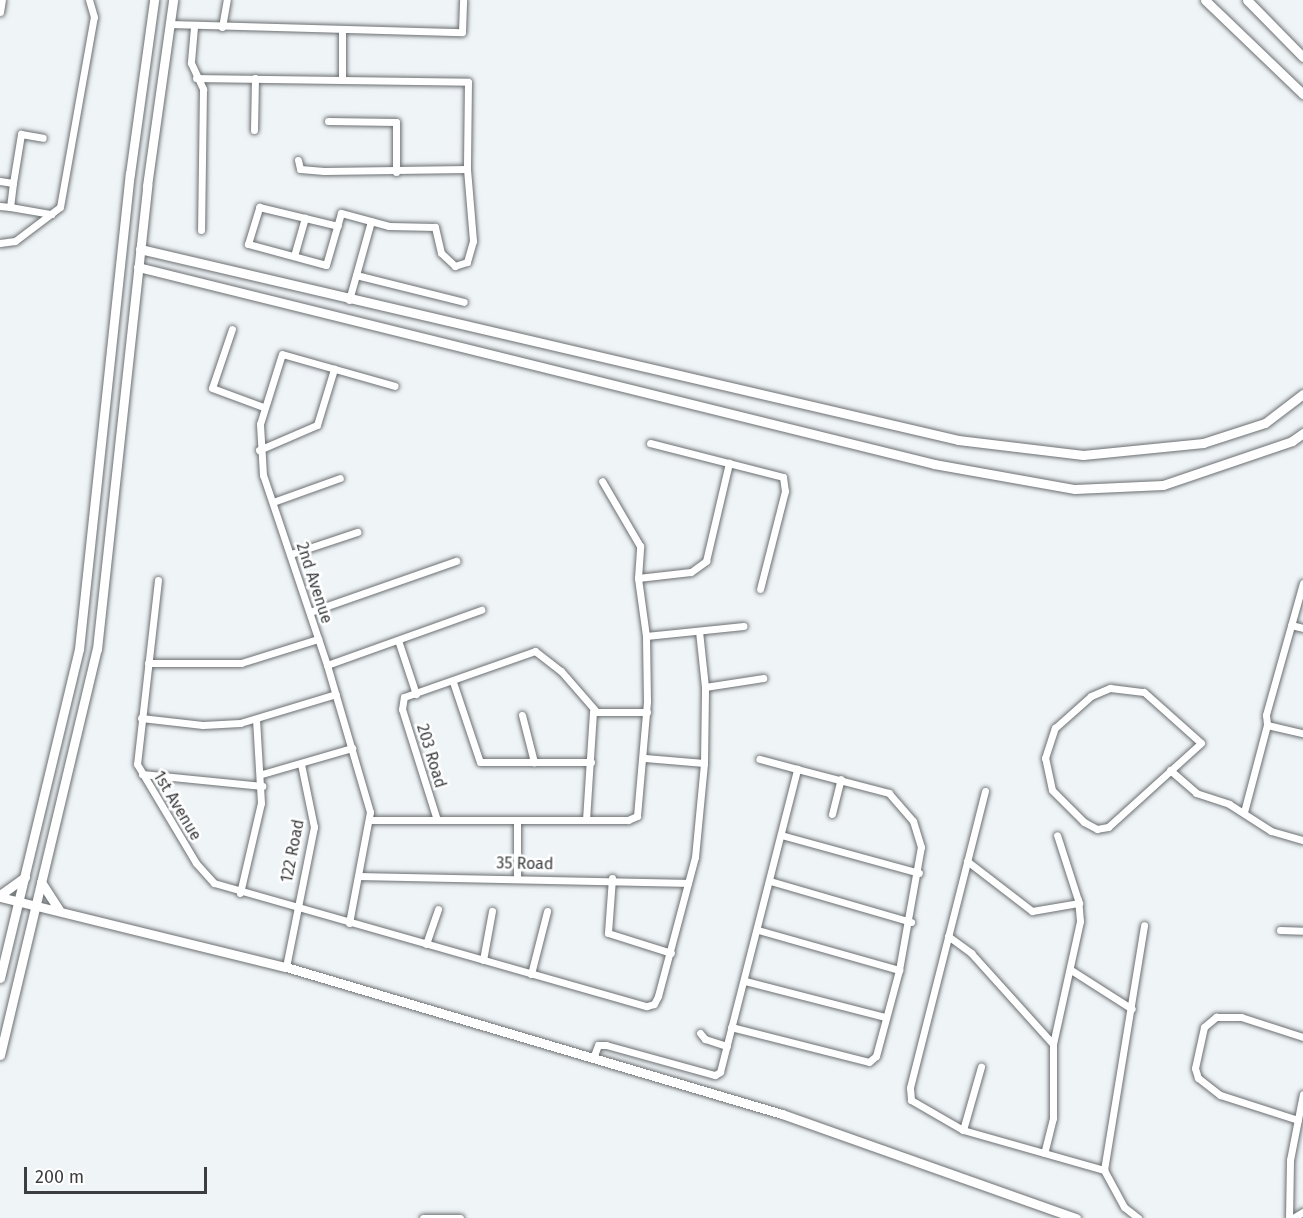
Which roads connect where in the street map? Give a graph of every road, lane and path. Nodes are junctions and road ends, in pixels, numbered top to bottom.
1 (2, 0) edge
2 (89, 0) edge
3 (154, 0) edge
4 (173, 0) edge
5 (227, 0) edge
6 (463, 0) edge
7 (1205, 0) edge
8 (1247, 0) edge
9 (0, 12) edge
10 (170, 24) junction
11 (194, 27) junction
12 (222, 27) junction
13 (342, 30) junction
14 (1303, 57) edge
15 (196, 78) junction
16 (255, 78) junction
17 (342, 79) junction
18 (1303, 94) edge
19 (328, 121) dead end
20 (254, 130) dead end
21 (43, 138) dead end
22 (298, 160) dead end
23 (467, 169) junction
24 (396, 172) junction
25 (0, 181) edge
26 (13, 183) junction
27 (0, 206) edge
28 (10, 207) junction
29 (51, 214) junction
30 (305, 218) junction
31 (371, 221) junction
32 (338, 226) junction
33 (201, 230) dead end
34 (0, 243) edge
35 (140, 249) junction
36 (294, 256) junction
37 (138, 267) junction
38 (356, 275) junction
39 (349, 300) junction
40 (464, 302) dead end
41 (232, 329) dead end
42 (334, 369) junction
43 (395, 386) dead end
44 (1303, 394) edge
45 (263, 407) junction
46 (1303, 433) edge
47 (650, 443) dead end
48 (258, 450) junction
49 (729, 463) junction
50 (340, 478) dead end
51 (602, 481) dead end
52 (273, 502) junction
53 (357, 532) dead end
54 (291, 554) junction
55 (456, 561) dead end
56 (638, 578) junction
57 (158, 580) dead end
58 (1303, 583) edge
59 (760, 590) dead end
60 (481, 610) dead end
61 (310, 612) junction
62 (1292, 625) junction
63 (743, 626) dead end
64 (1303, 628) edge
65 (699, 631) junction
66 (646, 636) junction
67 (318, 639) junction
68 (398, 640) junction
69 (148, 663) junction
70 (327, 665) junction
71 (763, 678) dead end
72 (453, 682) junction
73 (705, 687) junction
74 (336, 694) junction
75 (416, 694) junction
76 (595, 710) junction
77 (647, 712) junction
78 (522, 715) dead end
79 (141, 718) junction
80 (256, 719) junction
81 (1267, 725) junction
82 (1303, 733) edge
83 (352, 748) junction
84 (645, 758) junction
85 (759, 759) dead end
86 (534, 762) junction
87 (591, 762) junction
88 (704, 763) junction
89 (301, 764) junction
90 (797, 769) junction
91 (1170, 770) junction
92 (142, 774) junction
93 (262, 774) junction
94 (841, 779) junction
95 (262, 786) junction
96 (985, 791) dead end
97 (1244, 812) junction
98 (832, 814) dead end
99 (371, 820) junction
100 (437, 820) junction
101 (518, 820) junction
102 (586, 820) junction
103 (782, 835) junction
104 (1057, 835) dead end
105 (1303, 840) edge
106 (967, 861) junction
107 (919, 873) junction
108 (361, 876) junction
109 (25, 877) junction
110 (517, 877) junction
111 (612, 878) junction
112 (770, 881) junction
113 (40, 882) junction
114 (688, 883) junction
115 (240, 892) junction
116 (0, 896) edge
117 (19, 902) junction
118 (1079, 903) junction
119 (35, 905) junction
120 (295, 909) junction
121 (438, 909) dead end
122 (59, 910) junction
123 (492, 911) dead end
124 (547, 911) dead end
125 (911, 922) junction
126 (349, 923) junction
127 (1144, 926) dead end
128 (758, 930) junction
129 (1280, 930) dead end
130 (1303, 931) edge
131 (948, 936) junction
132 (426, 944) junction
133 (671, 953) junction
134 (483, 960) junction
135 (286, 967) junction
136 (899, 970) junction
137 (1071, 970) junction
138 (531, 974) junction
139 (0, 978) edge
140 (745, 981) junction
141 (1132, 1009) junction
142 (885, 1017) junction
143 (732, 1027) junction
144 (700, 1033) dead end
145 (1303, 1036) edge
146 (1053, 1044) junction
147 (727, 1046) junction
148 (0, 1055) edge
149 (593, 1058) junction
150 (981, 1067) dead end
151 (1303, 1094) edge
152 (1298, 1120) junction
153 (963, 1130) junction
154 (1044, 1153) junction
155 (1104, 1170) junction
156 (1303, 1212) edge
157 (423, 1218) edge
158 (460, 1218) edge
159 (1076, 1218) edge
160 (1138, 1218) edge
161 (1291, 1218) edge

1 - 9 street
2 - 29 street
3 - 109 street
4 - 10 street
5 - 12 street
6 - 13 street
7 - 18 street
8 - 14 street
10 - 11 street
10 - 35 street
11 - 12 street
11 - 15 street
12 - 13 street
13 - 17 street
15 - 16 street
15 - 33 street
16 - 17 street
16 - 20 street
17 - 23 street
19 - 24 street
21 - 26 street
22 - 24 street
23 - 24 street
23 - 31 street
25 - 26 street
26 - 28 street
27 - 28 street
28 - 29 street
29 - 34 street
30 - 32 street
30 - 36 street
30 - 36 street
31 - 32 street
31 - 38 street
32 - 36 street
35 - 37 street
35 - 39 street
37 - 46 street
37 - 113 street
38 - 39 street
38 - 40 street
39 - 44 street
41 - 45 street
42 - 43 street
42 - 45 street, 2nd Avenue
42 - 48 street
45 - 48 street, 2nd Avenue
47 - 49 street
48 - 52 street, 2nd Avenue
49 - 56 street
49 - 59 street
50 - 52 street
51 - 56 street
52 - 54 street, 2nd Avenue
53 - 54 street
54 - 61 street, 2nd Avenue
55 - 61 street
56 - 66 street
57 - 69 street, 1st Avenue
58 - 62 street
60 - 68 street
61 - 67 street, 2nd Avenue
62 - 64 street
62 - 81 street
63 - 65 street
65 - 66 street
65 - 73 street
66 - 77 street
67 - 69 street
67 - 70 street, 2nd Avenue
68 - 70 street
68 - 75 street
69 - 79 street, 1st Avenue
70 - 74 street, 2nd Avenue
71 - 73 street
72 - 75 street
72 - 76 street
72 - 86 street
73 - 88 street
74 - 80 street
74 - 83 street, 2nd Avenue
75 - 100 street, 203 Road
76 - 77 street
76 - 87 street
77 - 84 street
78 - 86 street
79 - 80 street
79 - 92 street, 1st Avenue
80 - 93 street
81 - 82 street
81 - 97 street
83 - 89 street
83 - 99 street, 2nd Avenue
84 - 88 street
84 - 102 street
85 - 90 street
86 - 87 street
87 - 102 street
88 - 114 street
89 - 93 street
89 - 120 street, 122 Road
90 - 94 street
90 - 103 street
91 - 91 street
91 - 97 street
92 - 95 street
92 - 115 street, 1st Avenue
93 - 95 street
94 - 98 street
94 - 107 street
95 - 115 street
96 - 106 street
97 - 105 street
99 - 100 street
99 - 108 street, 2nd Avenue
100 - 101 street
101 - 102 street
101 - 110 street
103 - 107 street
103 - 112 street
104 - 118 street
106 - 118 street
106 - 131 street
107 - 125 street
108 - 110 street, 35 Road
108 - 126 street, 2nd Avenue
109 - 116 street
109 - 117 street
110 - 111 street, 35 Road
111 - 114 street, 35 Road
111 - 133 street
112 - 125 street
112 - 128 street
113 - 119 street
113 - 122 street
114 - 133 street
115 - 120 street, 1st Avenue
116 - 117 street
117 - 119 street
117 - 139 street
118 - 137 street
119 - 122 street
119 - 148 street
120 - 126 street, 1st Avenue
120 - 135 street, 122 Road
121 - 132 street
122 - 135 street
123 - 134 street
124 - 138 street
125 - 136 street
126 - 132 street, 1st Avenue
127 - 141 street
128 - 136 street
128 - 140 street
129 - 130 street
131 - 146 street
131 - 153 street
132 - 134 street, 1st Avenue
133 - 138 street, 1st Avenue
134 - 138 street, 1st Avenue
135 - 149 street
136 - 142 street
137 - 141 street
137 - 146 street
140 - 142 street
140 - 143 street
141 - 155 street
142 - 143 street
143 - 147 street
144 - 147 street
145 - 152 street
146 - 154 street
147 - 149 street
149 - 159 street
150 - 153 street
151 - 152 street
152 - 161 street
153 - 154 street
154 - 155 street
155 - 160 street
156 - 161 street
157 - 158 street

